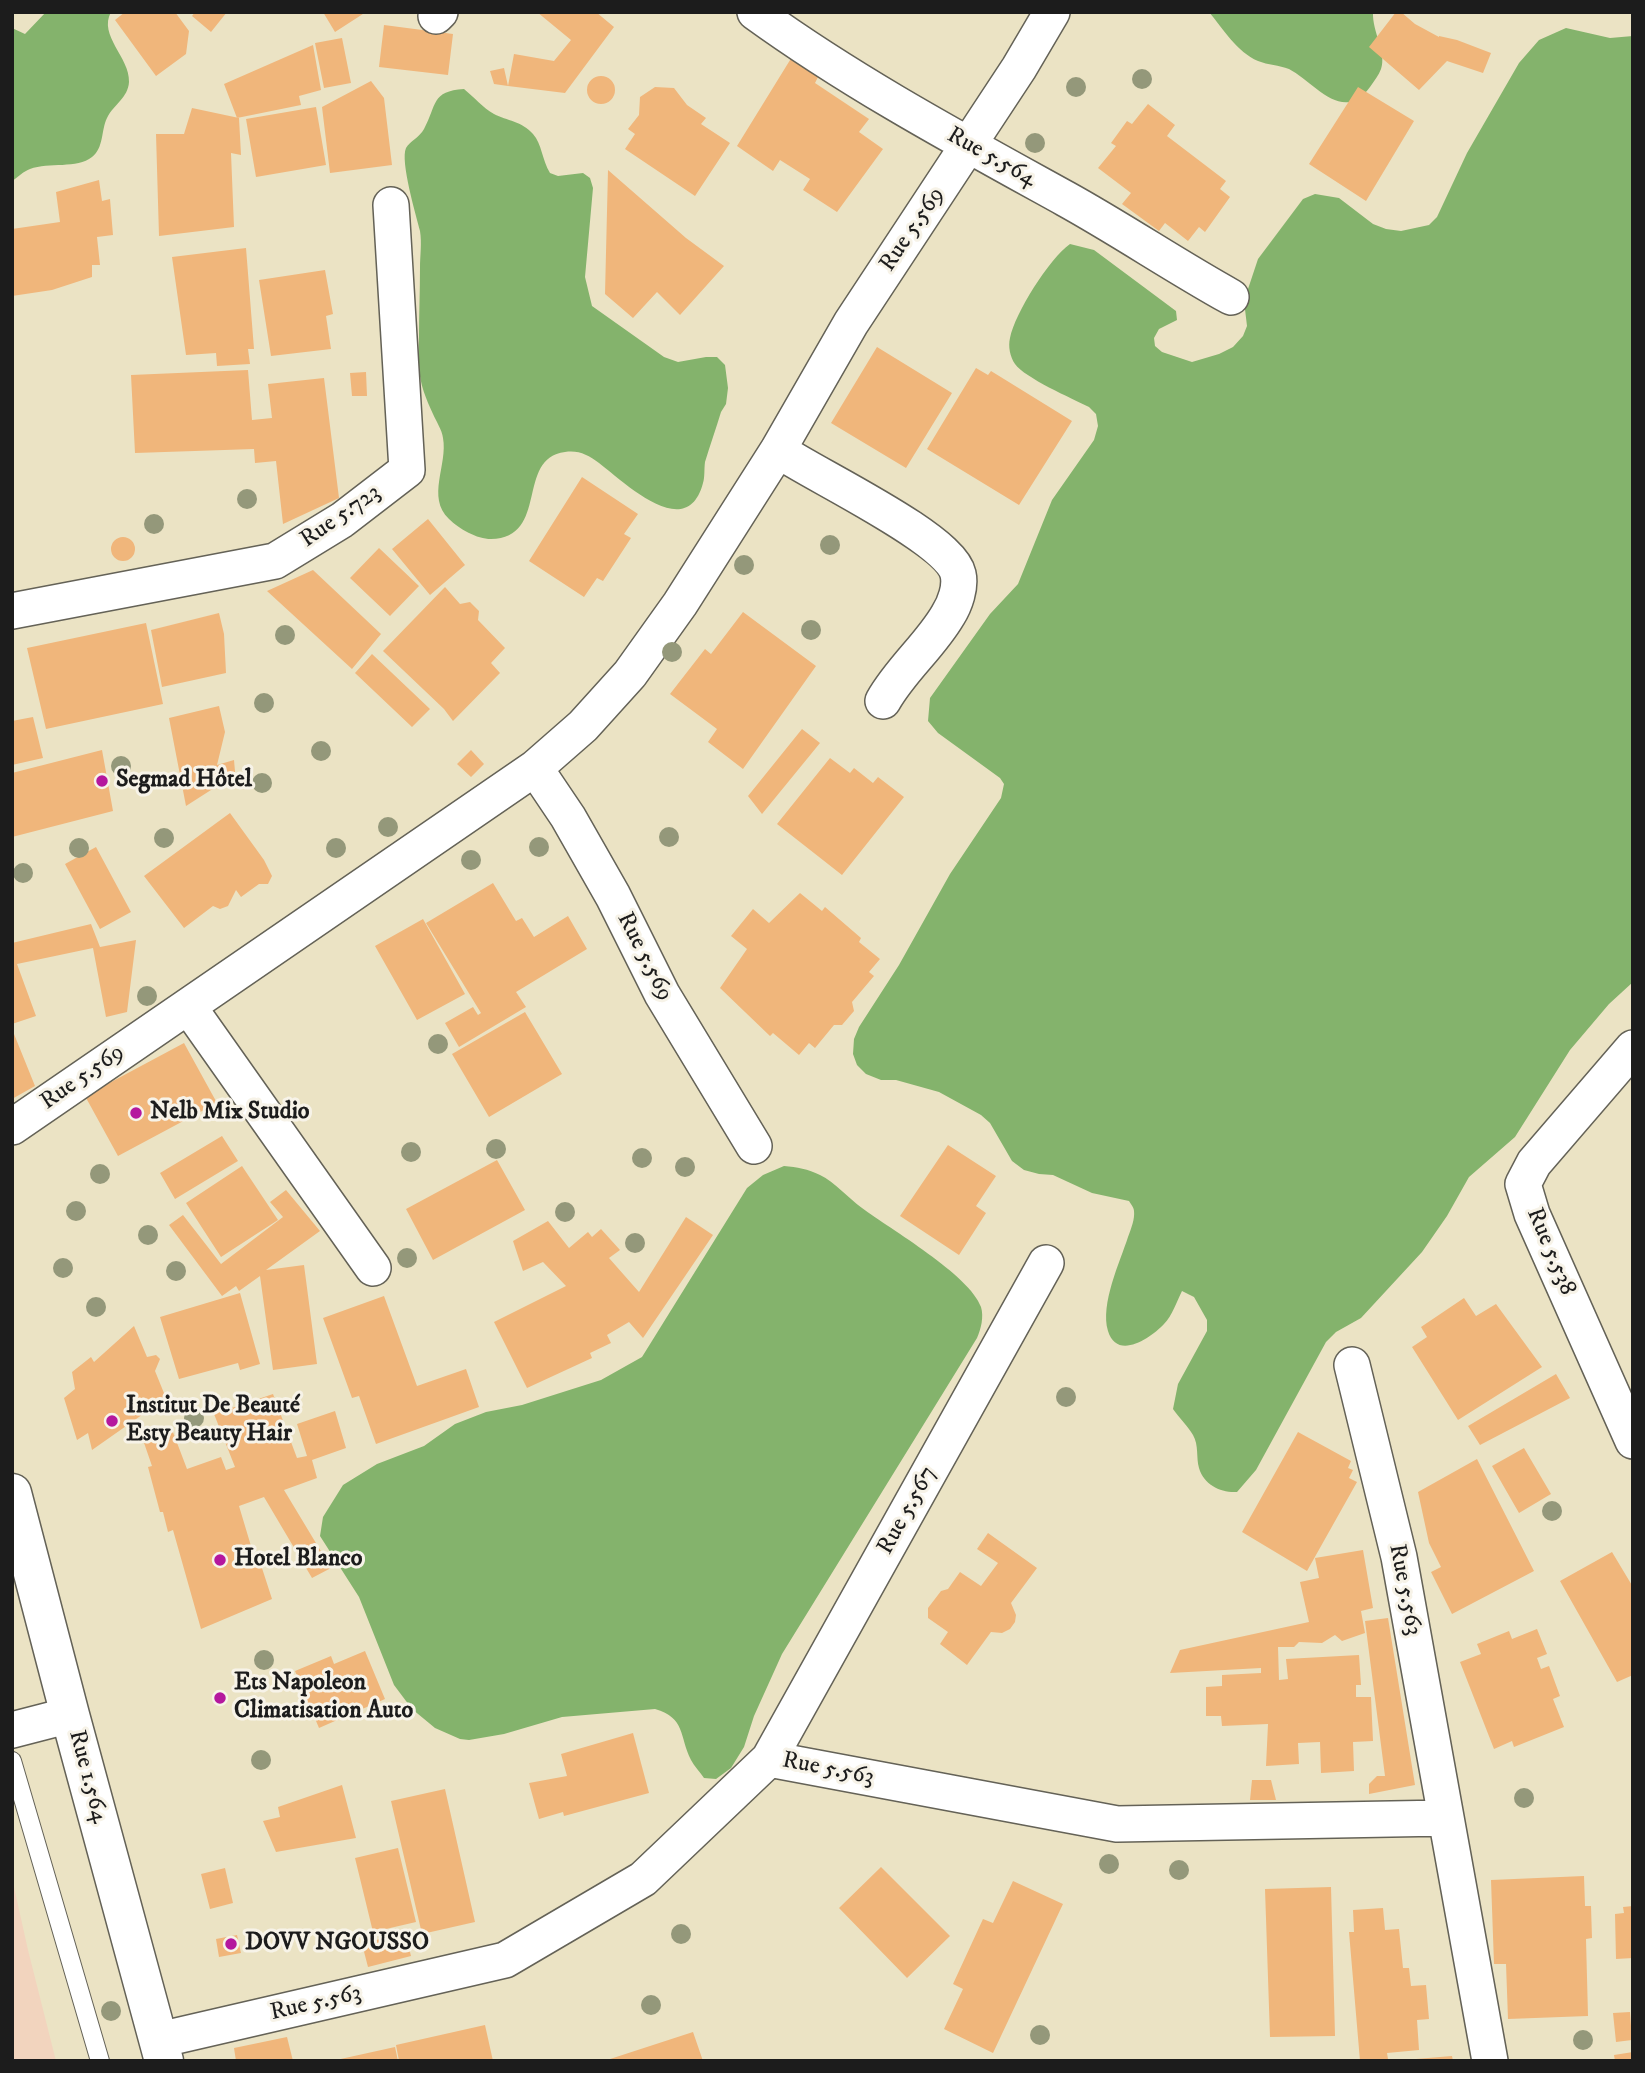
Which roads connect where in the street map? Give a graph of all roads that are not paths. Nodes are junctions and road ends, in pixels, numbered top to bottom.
1 (755, 12) edge
2 (1052, 12) edge
3 (969, 145) junction
4 (391, 205) dead end
5 (1231, 297) dead end
6 (778, 450) junction
7 (12, 611) edge
8 (883, 701) dead end
9 (534, 768) junction
10 (188, 1006) junction
11 (1633, 1048) edge
12 (12, 1127) edge
13 (754, 1146) dead end
14 (1046, 1263) dead end
15 (373, 1268) dead end
16 (1352, 1365) dead end
17 (1633, 1441) edge
18 (12, 1493) edge
19 (70, 1715) junction
20 (12, 1730) edge
21 (769, 1759) junction
22 (12, 1761) edge
23 (1446, 1818) junction
24 (162, 2051) edge
25 (100, 2061) edge
26 (1490, 2061) edge

1 - 3 street, Rue 5.564
2 - 3 street, Rue 5.569
3 - 5 street, Rue 5.564
3 - 6 street, Rue 5.569
4 - 7 street, Rue 5.723
6 - 8 street
6 - 9 street, Rue 5.569
9 - 10 street, Rue 5.569
9 - 13 street, Rue 5.569
10 - 12 street, Rue 5.569
10 - 15 street
11 - 17 street, Rue 5.538
14 - 21 street, Rue 5.567
16 - 23 street, Rue 5.563
18 - 19 main road, Rue 1.564
19 - 20 street
19 - 24 main road, Rue 1.564
21 - 23 street, Rue 5.563
21 - 24 street, Rue 5.563
22 - 25 lane
23 - 26 street, Rue 5.563

